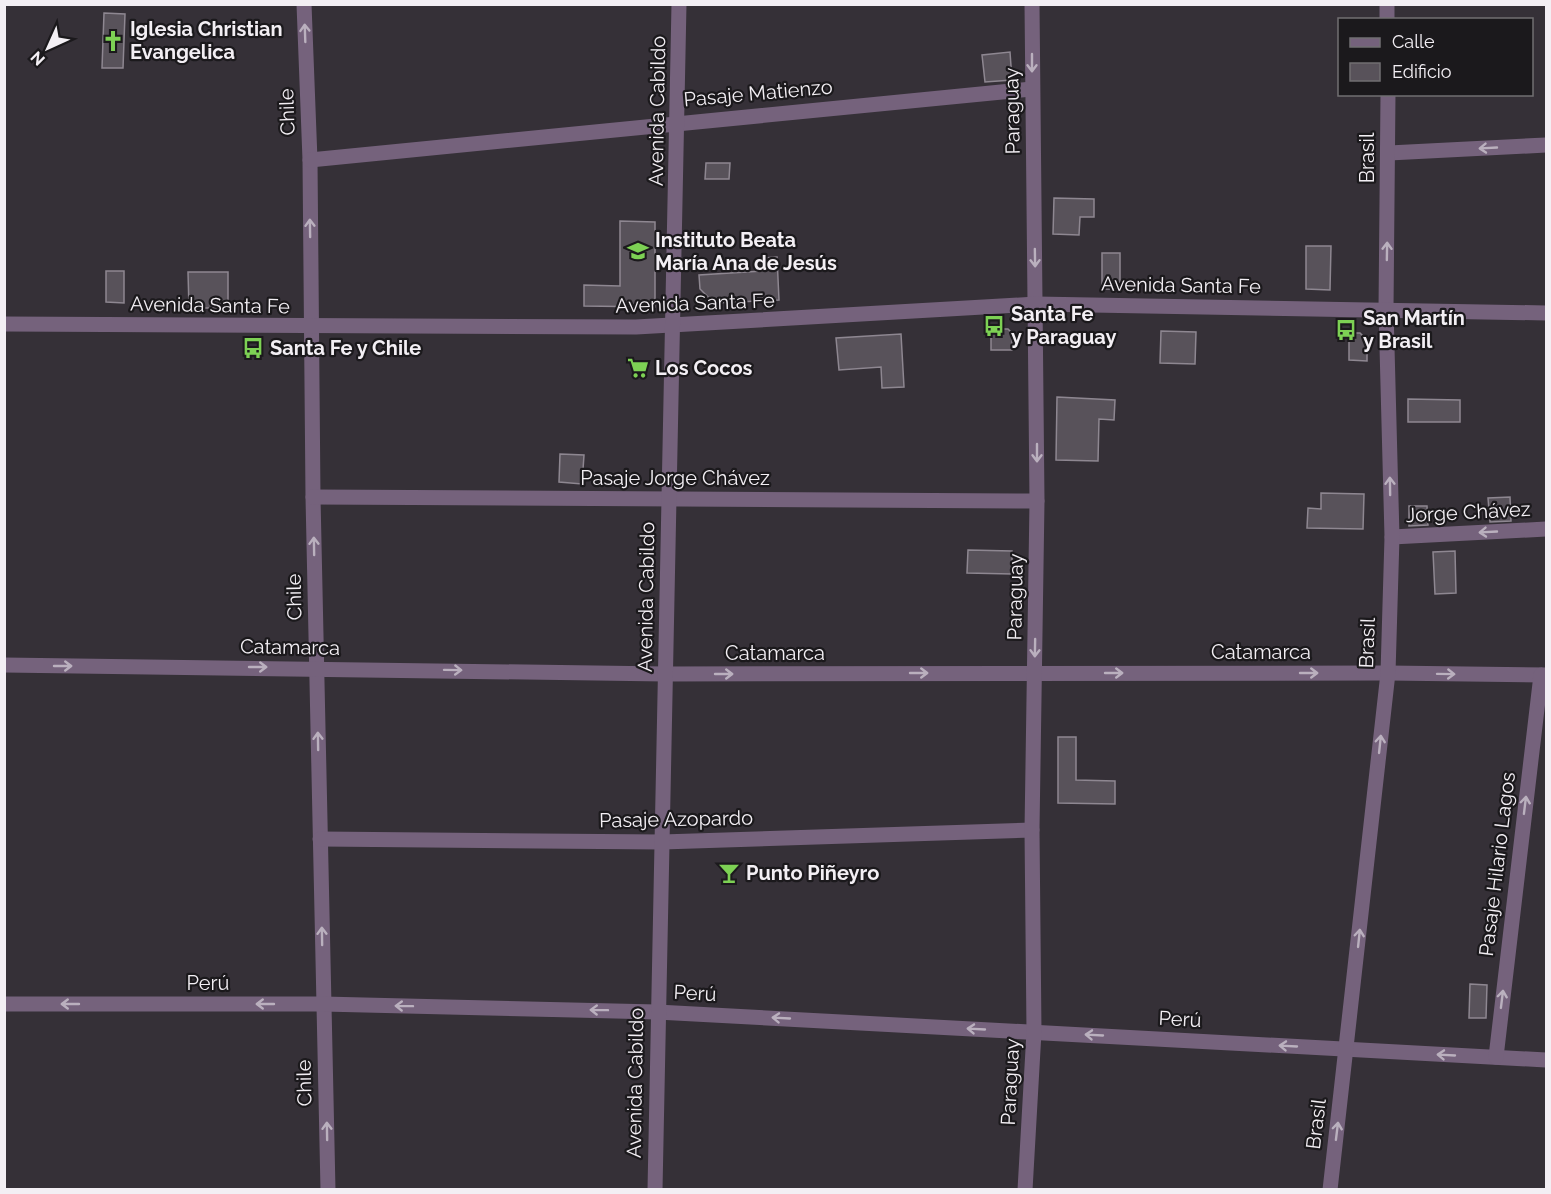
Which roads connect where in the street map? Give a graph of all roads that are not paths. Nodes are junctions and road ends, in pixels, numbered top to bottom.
1 (304, 4) edge
2 (679, 4) edge
3 (1032, 4) edge
4 (1032, 89) junction
5 (1388, 96) edge
6 (677, 122) junction
7 (1546, 145) edge
8 (1389, 153) junction
9 (309, 160) junction
10 (1036, 304) junction
11 (1386, 309) junction
12 (1546, 313) edge
13 (4, 324) edge
14 (672, 326) junction
15 (312, 328) junction
16 (313, 497) junction
17 (669, 499) junction
18 (1037, 501) junction
19 (1546, 529) edge
20 (1392, 537) junction
21 (4, 665) edge
22 (316, 668) junction
23 (1035, 673) junction
24 (1388, 673) junction
25 (665, 674) junction
26 (1544, 675) edge
27 (1032, 830) junction
28 (320, 839) junction
29 (662, 842) junction
30 (4, 1004) edge
31 (323, 1004) junction
32 (657, 1012) junction
33 (1034, 1032) junction
34 (1347, 1050) junction
35 (1496, 1057) junction
36 (1546, 1060) edge
37 (328, 1190) edge
38 (655, 1190) edge
39 (1025, 1190) edge
40 (1330, 1190) edge

9 -> 1 street, Chile
2 - 6 street, Avenida Cabildo
3 -> 4 street, Paraguay
4 - 6 street, Pasaje Matienzo
4 -> 10 street, Paraguay
5 - 8 street, Brasil
6 - 9 street, Pasaje Matienzo
6 - 14 street, Avenida Cabildo
7 -> 8 street
11 -> 8 street, Brasil
15 -> 9 street, Chile
10 - 11 street, Avenida Santa Fe
10 - 14 street, Avenida Santa Fe
10 -> 18 street, Paraguay
11 - 12 street, Avenida Santa Fe
20 -> 11 street, Brasil
13 - 15 street, Avenida Santa Fe
14 - 15 street, Avenida Santa Fe
14 - 17 street, Avenida Cabildo
15 - 16 street, Chile
16 - 17 street, Pasaje Jorge Chávez
22 -> 16 street, Chile
17 - 18 street, Pasaje Jorge Chávez
17 - 25 street, Avenida Cabildo
18 -> 23 street, Paraguay
19 -> 20 street, Jorge Chávez
20 - 24 street, Brasil
21 -> 22 street, Catamarca
22 -> 25 street, Catamarca
28 -> 22 street, Chile
23 -> 24 street, Catamarca
25 -> 23 street, Catamarca
23 - 27 street, Paraguay
24 -> 26 street, Catamarca
34 -> 24 street, Brasil
25 - 29 street, Avenida Cabildo
35 -> 26 street, Pasaje Hilario Lagos
27 - 29 street, Pasaje Azopardo
27 - 33 street, Paraguay
28 - 29 street, Pasaje Azopardo
31 -> 28 street, Chile
29 - 32 street, Avenida Cabildo
31 -> 30 street, Perú
32 -> 31 street, Perú
37 -> 31 street, Chile
33 -> 32 street, Perú
32 - 38 street, Avenida Cabildo
34 -> 33 street, Perú
33 - 39 street, Paraguay
35 -> 34 street, Perú
40 -> 34 street, Brasil
35 - 36 street, Perú

